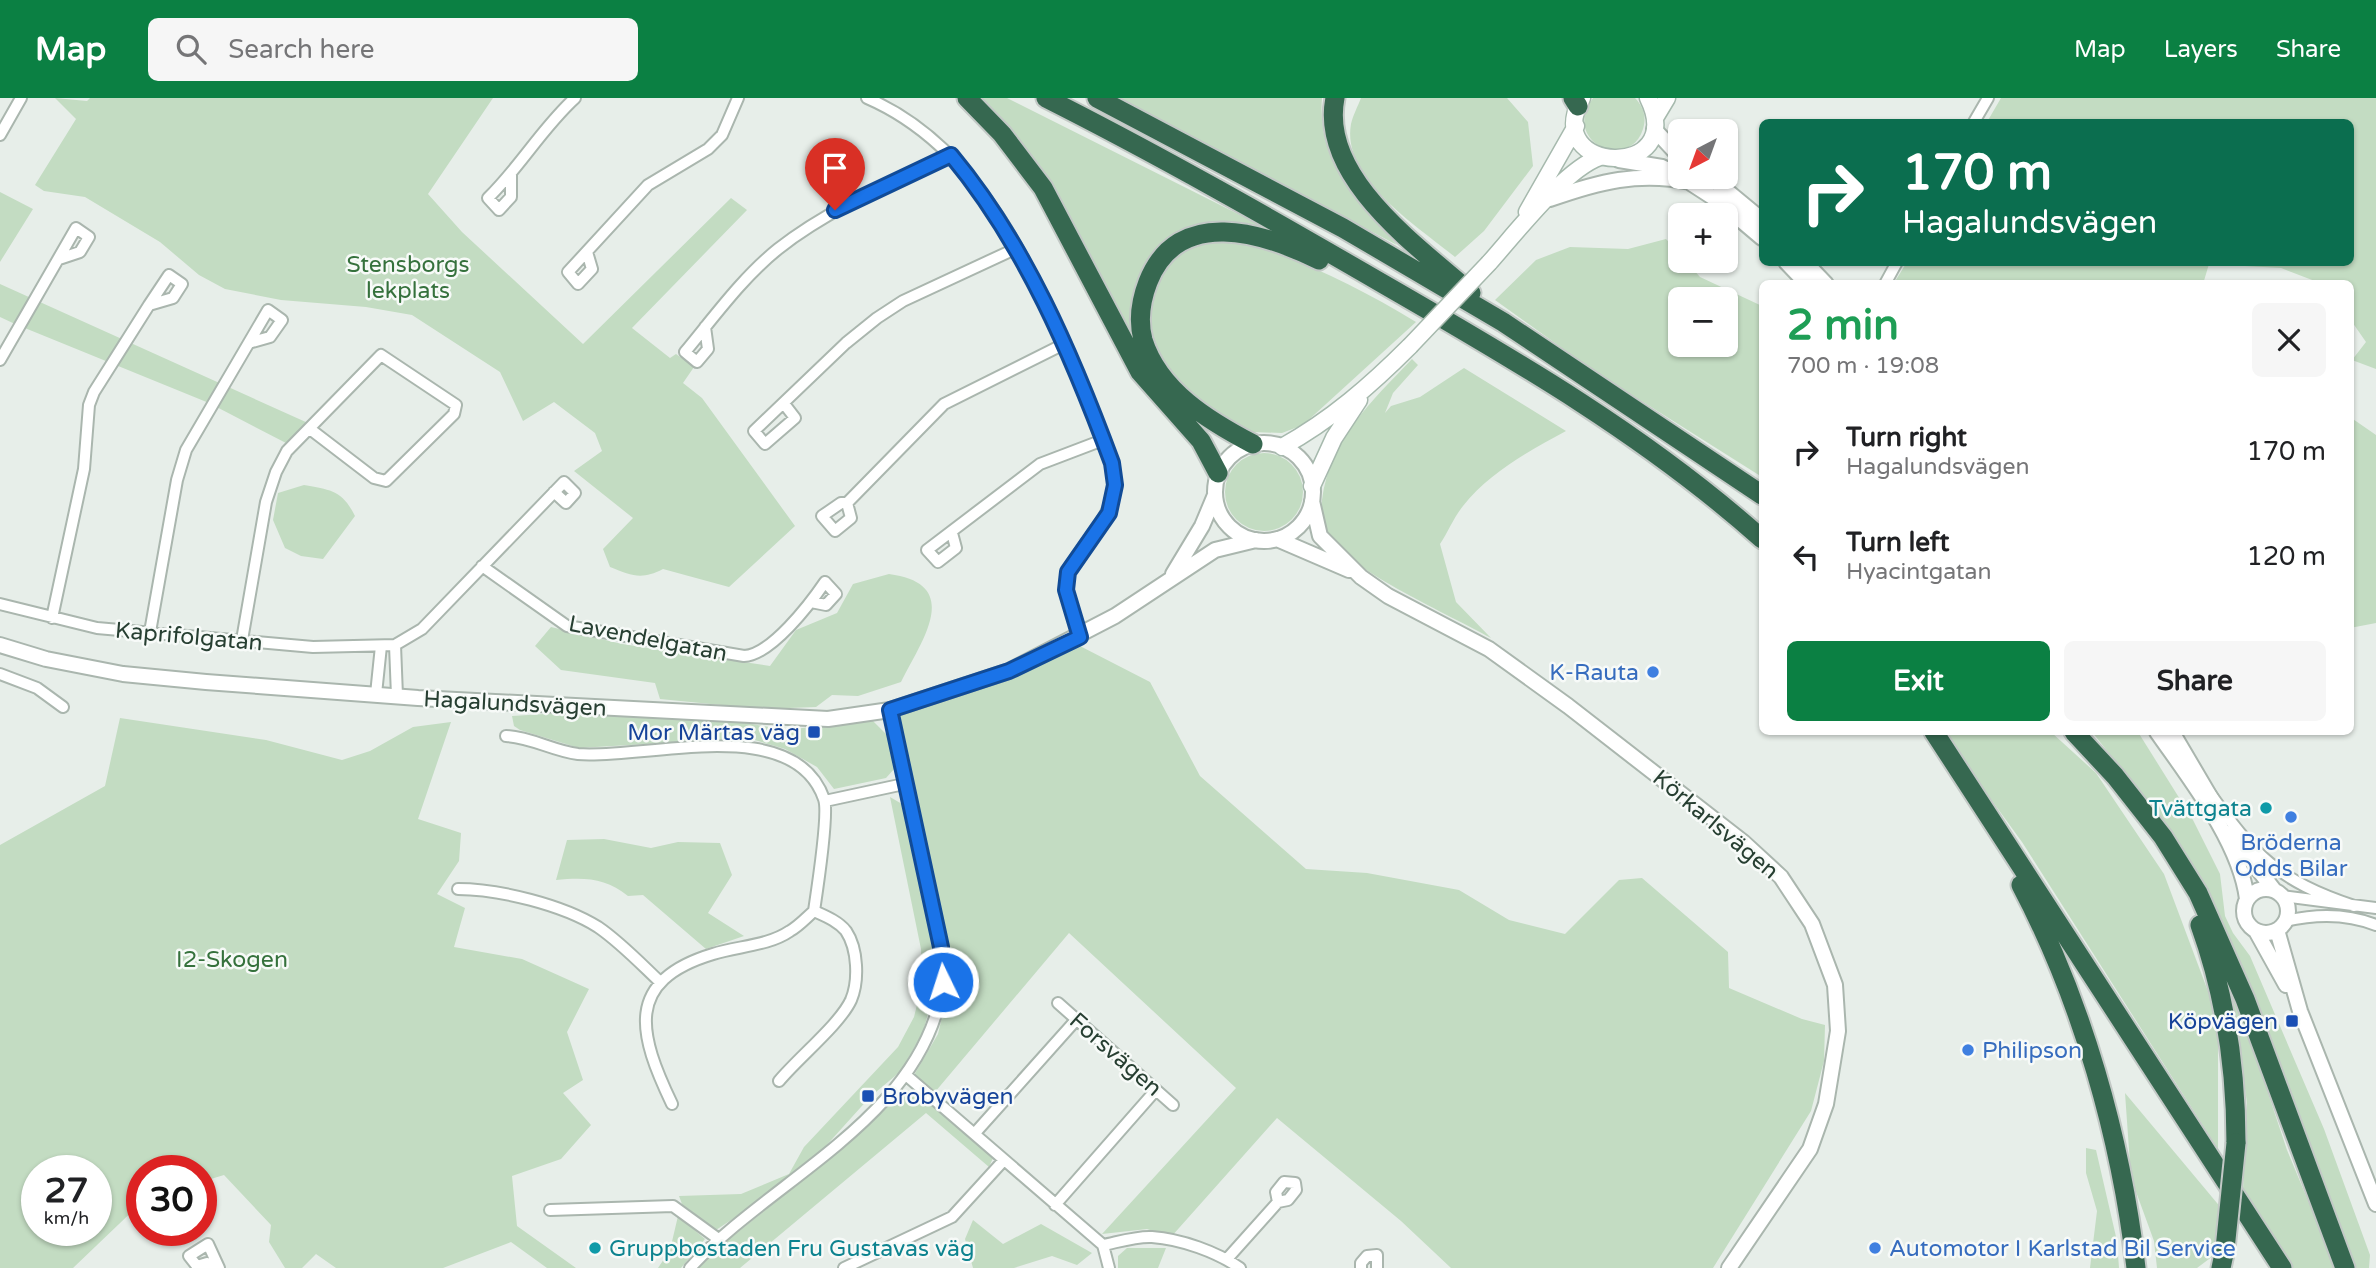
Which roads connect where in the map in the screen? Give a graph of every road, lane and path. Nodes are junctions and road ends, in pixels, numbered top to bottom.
1 (21, 98) edge
2 (575, 98) edge
3 (738, 98) edge
4 (867, 98) edge
5 (967, 98) edge
6 (1046, 98) edge
7 (1097, 98) edge
8 (1335, 98) edge
9 (1648, 98) edge
10 (1667, 98) edge
11 (1988, 98) edge
12 (1578, 101) edge
13 (1976, 119) edge
14 (1654, 123) junction
15 (1576, 126) junction
16 (0, 135) edge
17 (1668, 141) edge
18 (951, 155) junction
19 (1600, 157) junction
20 (1618, 160) junction
21 (1668, 170) edge
22 (511, 175) dead end
23 (1668, 177) edge
24 (1698, 189) edge
25 (1725, 189) edge
26 (1550, 198) junction
27 (1759, 218) edge
28 (1759, 236) edge
29 (1017, 248) junction
30 (587, 252) dead end
31 (58, 259) dead end
32 (1493, 259) junction
33 (1790, 266) edge
34 (1809, 266) edge
35 (1803, 280) edge
36 (1822, 280) edge
37 (149, 305) dead end
38 (1503, 322) junction
39 (705, 327) dead end
40 (252, 342) dead end
41 (1486, 344) junction
42 (1062, 345) junction
43 (0, 360) edge
44 (1366, 389) junction
45 (785, 405) dead end
46 (310, 429) junction
47 (1104, 440) junction
48 (1253, 444) junction
49 (1282, 447) junction
50 (1218, 473) junction
51 (554, 492) dead end
52 (1759, 493) edge
53 (1312, 494) junction
54 (1215, 495) junction
55 (848, 503) dead end
56 (952, 533) dead end
57 (1759, 536) edge
58 (1277, 539) junction
59 (1256, 540) junction
60 (482, 566) junction
61 (1361, 577) junction
62 (1170, 579) junction
63 (811, 603) dead end
64 (0, 604) edge
65 (52, 618) junction
66 (150, 632) junction
67 (1080, 637) junction
68 (242, 640) junction
69 (0, 645) edge
70 (394, 645) junction
71 (381, 646) junction
72 (0, 674) edge
73 (376, 694) junction
74 (397, 696) junction
75 (63, 707) dead end
76 (890, 710) junction
77 (1936, 735) edge
78 (2077, 735) edge
79 (2159, 735) edge
80 (2174, 735) edge
81 (506, 736) dead end
82 (2201, 780) junction
83 (904, 783) junction
84 (825, 801) junction
85 (2140, 806) junction
86 (2009, 848) junction
87 (457, 888) dead end
88 (2278, 893) junction
89 (2247, 899) junction
90 (2354, 906) junction
91 (2376, 908) edge
92 (814, 911) junction
93 (2281, 925) junction
94 (2376, 925) edge
95 (2256, 931) junction
96 (659, 981) junction
97 (1058, 1003) dead end
98 (2300, 1011) junction
99 (1076, 1020) junction
100 (907, 1076) junction
101 (779, 1081) dead end
102 (1156, 1090) junction
103 (672, 1104) dead end
104 (1174, 1105) dead end
105 (975, 1133) junction
106 (1004, 1160) junction
107 (1278, 1202) dead end
108 (2376, 1204) edge
109 (1055, 1205) junction
110 (550, 1210) dead end
111 (718, 1238) junction
112 (1103, 1245) junction
113 (1227, 1259) junction
114 (2223, 1259) edge
115 (690, 1268) edge
116 (845, 1268) edge
117 (1109, 1268) edge
118 (1240, 1268) edge
119 (1362, 1268) edge
120 (1377, 1268) edge
121 (1729, 1268) edge
122 (2136, 1268) edge
123 (2282, 1268) edge
124 (2345, 1268) edge

1 - 16 street
2 - 22 street
3 - 30 street
4 - 18 street
5 - 50 highway
6 - 41 highway
7 - 38 highway
8 - 38 highway
9 - 14 main road
10 - 14 main road
11 - 13 street
12 - 15 main road
14 - 17 street
14 - 20 main road
15 - 19 main road
15 - 32 main road
18 - 29 street
18 - 39 street
19 - 20 main road
19 - 26 main road
20 - 21 street
23 - 26 street
24 - 28 street
25 - 27 street
26 - 32 main road
29 - 42 street
29 - 45 street
31 - 43 street
32 - 44 main road, bridge
33 - 35 street
34 - 36 street
37 - 65 street
38 - 52 highway
40 - 66 street
41 - 48 highway
41 - 57 highway
42 - 47 street
42 - 55 street
44 - 49 main road
44 - 53 main road
46 - 46 street
46 - 68 street
47 - 56 street
47 - 67 street
48 - 49 street
48 - 50 street
49 - 53 street
50 - 54 street
51 - 60 street, Kaprifolgatan
53 - 58 street
53 - 61 street, Körkarlsvägen
54 - 59 street
54 - 62 street, Hagalundsvägen
58 - 59 street
58 - 61 street, Körkarlsvägen
59 - 62 street, Hagalundsvägen
60 - 63 street, Lavendelgatan
60 - 70 street, Kaprifolgatan
61 - 121 street, Körkarlsvägen
62 - 67 street, Hagalundsvägen
64 - 65 street, Kaprifolgatan
65 - 66 street, Kaprifolgatan
66 - 68 street, Kaprifolgatan
67 - 76 street, Hagalundsvägen
68 - 71 street, Kaprifolgatan
69 - 73 street, Hagalundsvägen
70 - 71 street, Kaprifolgatan
70 - 74 street
71 - 73 street
72 - 75 street
73 - 74 street, Hagalundsvägen
74 - 76 street, Hagalundsvägen
76 - 83 street
77 - 86 highway
78 - 85 highway
79 - 89 street
80 - 82 street
81 - 84 street
82 - 88 street
82 - 90 street
83 - 84 street
83 - 100 street
84 - 92 street
85 - 114 highway, bridge
85 - 124 highway
86 - 122 highway
86 - 123 highway
87 - 96 street
88 - 89 street
88 - 90 street
88 - 93 street
89 - 95 street
90 - 91 street
92 - 96 street
92 - 101 street
93 - 94 street
93 - 95 street
93 - 98 street
95 - 98 street
96 - 103 street
97 - 99 street, Forsvägen
98 - 108 street
99 - 102 street, Forsvägen
99 - 105 street
100 - 105 street
100 - 111 street
102 - 104 street, Forsvägen
102 - 109 street
105 - 106 street
106 - 109 street
106 - 116 street
107 - 113 street
109 - 112 street
110 - 111 street
111 - 115 street
112 - 113 street
112 - 117 street
113 - 118 street
119 - 120 street

